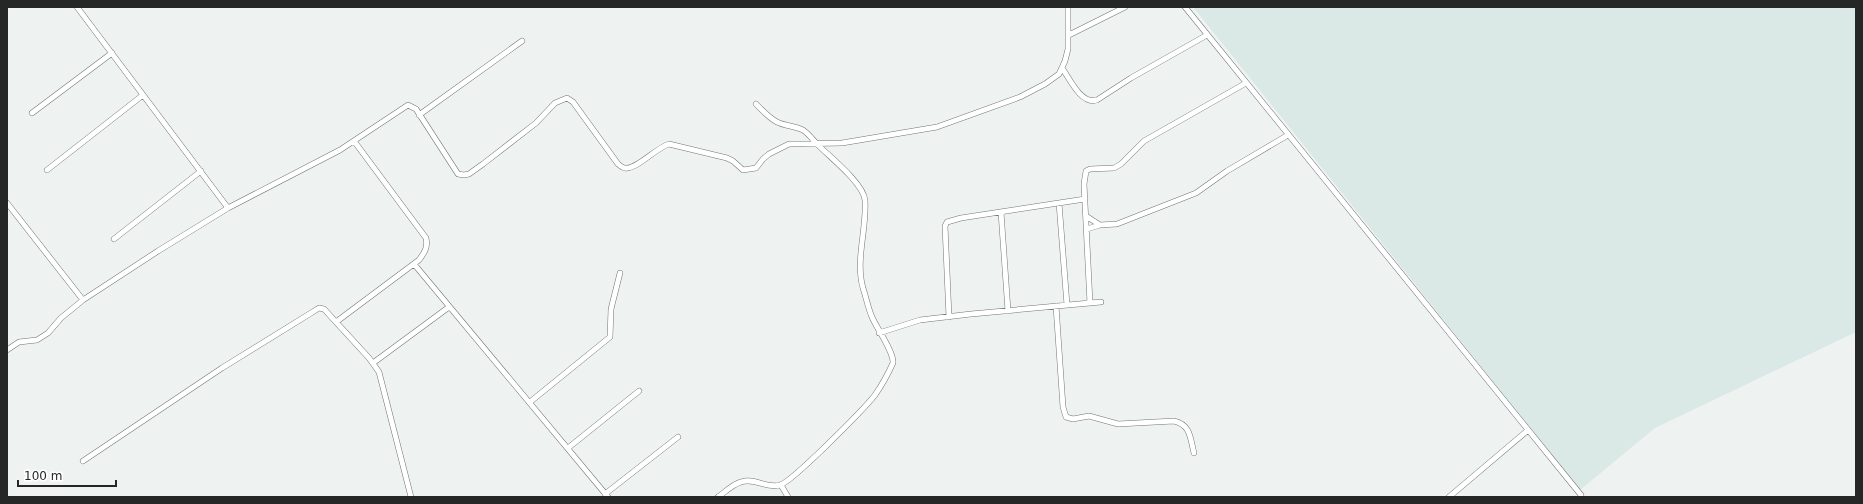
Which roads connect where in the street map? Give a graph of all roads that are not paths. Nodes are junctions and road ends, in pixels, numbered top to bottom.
1 (77, 7) edge
2 (1068, 7) edge
3 (1125, 7) edge
4 (1185, 7) edge
5 (1069, 35) junction
6 (1207, 35) junction
7 (522, 41) dead end
8 (112, 53) junction
9 (1062, 68) junction
10 (1246, 83) junction
11 (143, 95) junction
12 (756, 104) dead end
13 (32, 113) dead end
14 (419, 115) junction
15 (1288, 135) junction
16 (354, 140) junction
17 (816, 144) junction
18 (47, 170) dead end
19 (201, 171) junction
20 (1085, 199) junction
21 (7, 203) edge
22 (1059, 203) junction
23 (228, 208) junction
24 (1001, 212) junction
25 (1086, 216) junction
26 (1100, 225) junction
27 (1088, 229) junction
28 (114, 239) dead end
29 (414, 264) junction
30 (620, 273) dead end
31 (83, 300) junction
32 (1101, 302) dead end
33 (1090, 303) junction
34 (1067, 305) junction
35 (1056, 306) junction
36 (449, 307) junction
37 (1008, 311) junction
38 (949, 317) junction
39 (336, 322) junction
40 (879, 333) junction
41 (7, 350) edge
42 (373, 363) junction
43 (639, 391) dead end
44 (530, 402) junction
45 (1527, 431) junction
46 (678, 436) dead end
47 (568, 448) junction
48 (1194, 453) dead end
49 (83, 461) dead end
50 (781, 485) junction
51 (607, 495) edge
52 (1581, 495) dead end
53 (411, 497) edge
54 (718, 497) edge
55 (788, 497) edge
56 (1449, 497) edge

1 - 8 street
2 - 5 street
3 - 5 street
4 - 6 street
5 - 9 street
6 - 9 street
6 - 10 street
7 - 14 street
8 - 11 street
8 - 13 street
9 - 17 street
10 - 15 street
10 - 20 street
11 - 18 street
11 - 19 street
12 - 17 street
14 - 16 street
14 - 17 street
15 - 26 street
15 - 45 street
16 - 23 street
16 - 29 street
17 - 40 street
19 - 23 street
19 - 28 street
20 - 22 street
20 - 25 street
21 - 31 street
22 - 24 street
22 - 34 street
23 - 31 street
24 - 37 street
24 - 38 street
25 - 26 street
25 - 27 street
26 - 27 street
27 - 33 street
29 - 36 street
29 - 39 street
30 - 44 street
31 - 41 street
32 - 33 street
33 - 34 street
34 - 35 street
35 - 37 street
35 - 48 street
36 - 42 street
36 - 44 street
37 - 38 street
38 - 40 street
39 - 42 street
39 - 49 street
40 - 50 street
42 - 53 street
43 - 47 street
44 - 47 street
45 - 52 street
45 - 56 street
46 - 51 street
47 - 51 street
50 - 54 street
50 - 55 street

